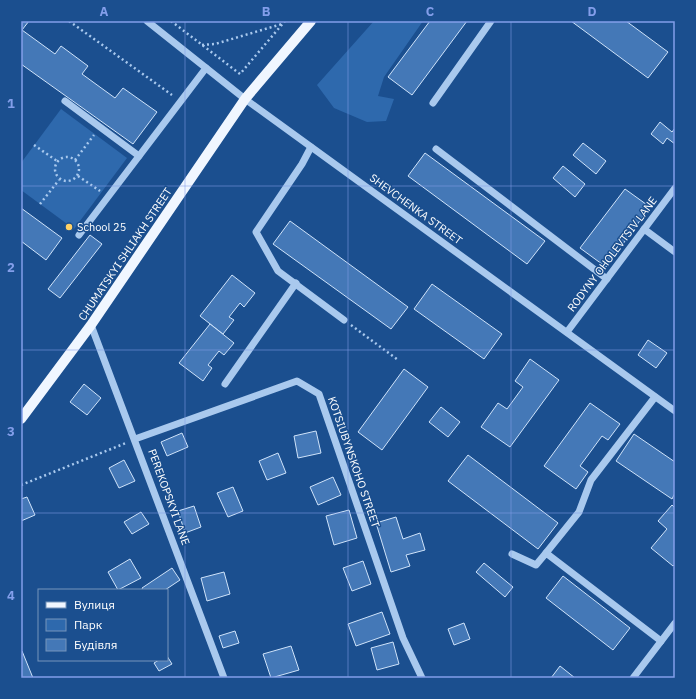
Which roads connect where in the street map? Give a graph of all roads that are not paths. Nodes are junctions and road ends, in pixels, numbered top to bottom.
1 (147, 21) edge
2 (310, 21) edge
3 (491, 21) edge
4 (206, 68) junction
5 (245, 99) junction
6 (65, 102) dead end
7 (433, 103) dead end
8 (311, 147) junction
9 (436, 149) dead end
10 (140, 156) junction
11 (675, 188) edge
12 (644, 229) junction
13 (79, 235) dead end
14 (675, 252) edge
15 (607, 279) junction
16 (296, 284) junction
17 (344, 320) road end
18 (92, 325) junction
19 (567, 332) junction
20 (225, 384) dead end
21 (655, 397) junction
22 (675, 411) edge
23 (21, 419) edge
24 (136, 439) junction
25 (546, 553) junction
26 (512, 554) dead end
27 (675, 622) edge
28 (661, 641) junction
29 (224, 678) edge
30 (422, 678) edge
31 (633, 678) edge

1 - 4 street, SHEVCHENKA STREET
2 - 5 main road, CHUMATSKYI SHLIAKH STREET
3 - 7 street
4 - 5 street, SHEVCHENKA STREET
4 - 10 street
5 - 8 street, SHEVCHENKA STREET
5 - 18 main road, CHUMATSKYI SHLIAKH STREET
6 - 10 street
8 - 16 street
8 - 19 street, SHEVCHENKA STREET
9 - 15 street
10 - 13 street
11 - 12 street, RODYNY OHOLEVTSIV LANE
12 - 14 street
12 - 15 street, RODYNY OHOLEVTSIV LANE
15 - 19 street, RODYNY OHOLEVTSIV LANE
16 - 17 street
16 - 20 street
18 - 23 main road, CHUMATSKYI SHLIAKH STREET
18 - 24 street, PEREKOPSKYI LANE
19 - 21 street, SHEVCHENKA STREET
21 - 22 street, SHEVCHENKA STREET
21 - 25 street
24 - 29 street, PEREKOPSKYI LANE
24 - 30 street, KOTSIUBYNSKOHO STREET
25 - 26 street
25 - 28 street
27 - 28 street
28 - 31 street

